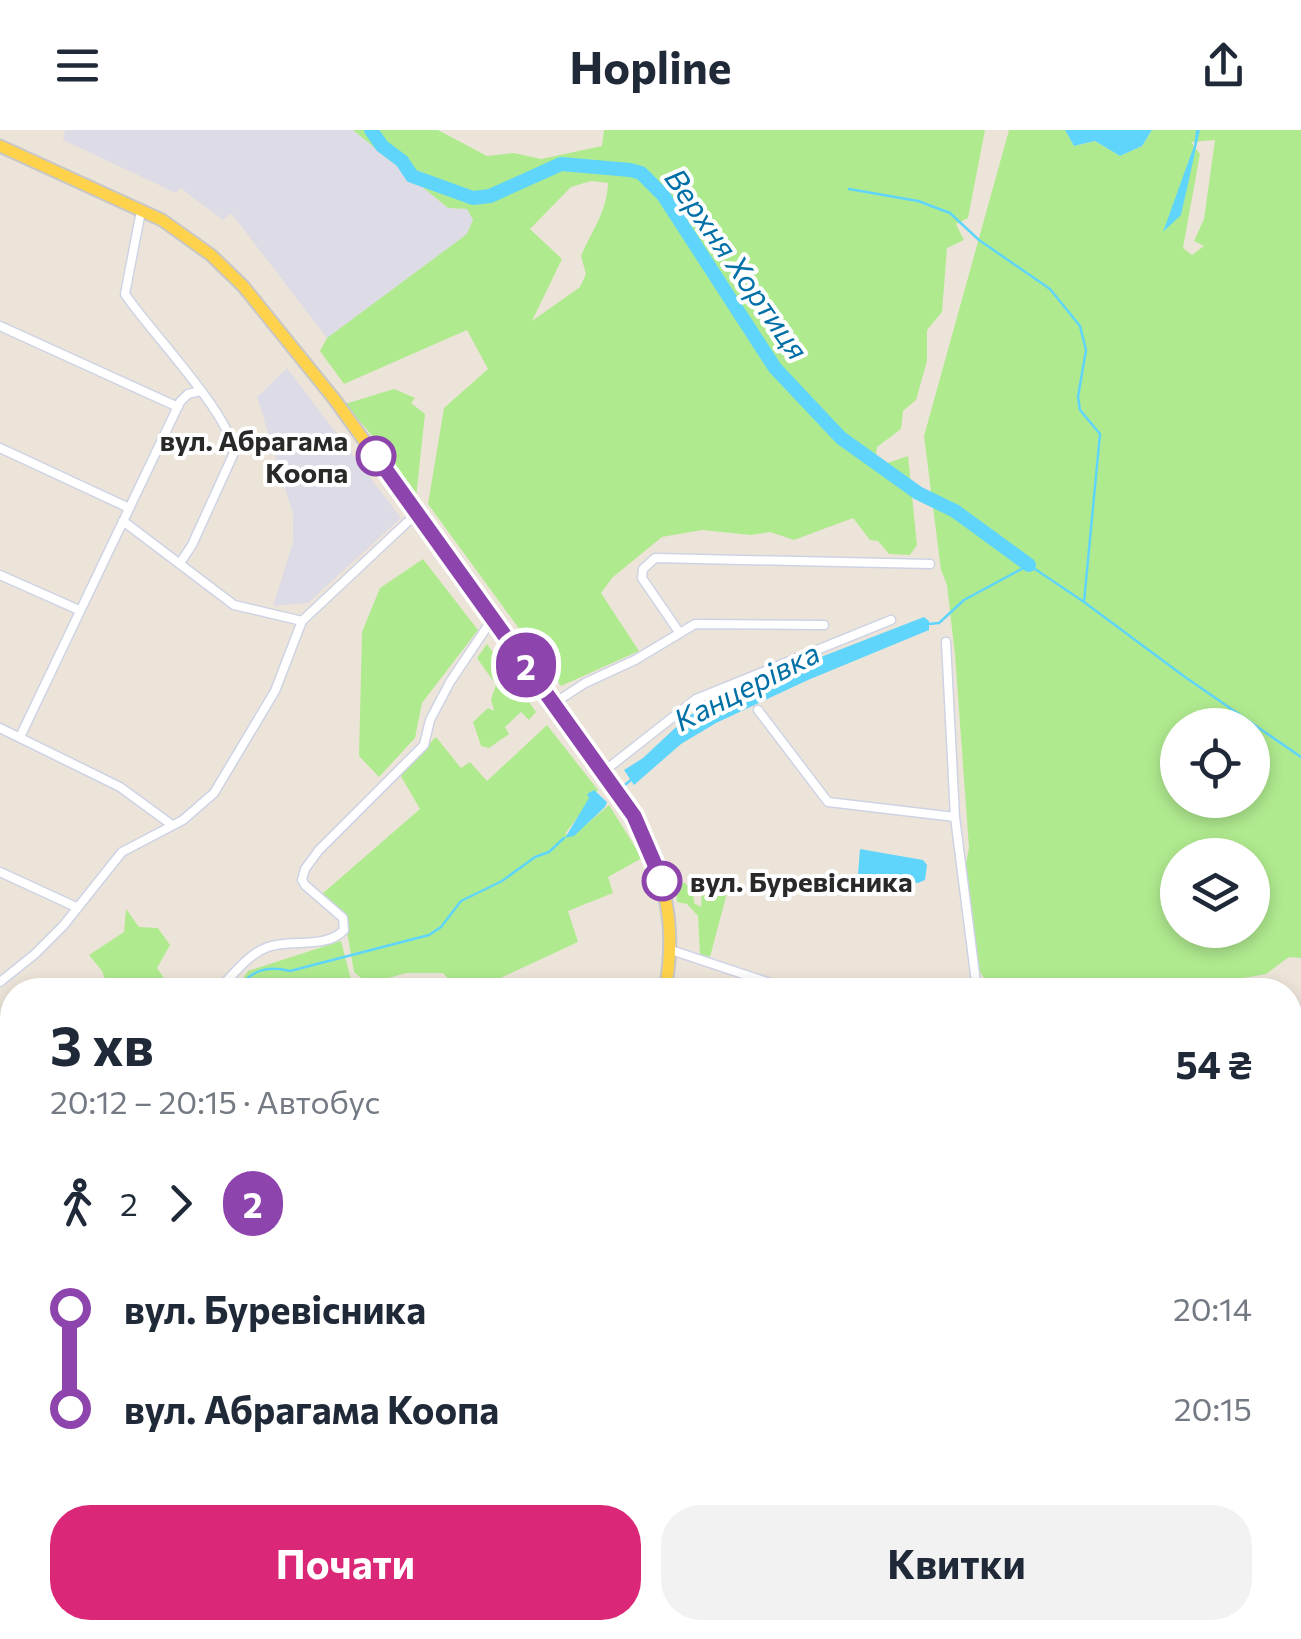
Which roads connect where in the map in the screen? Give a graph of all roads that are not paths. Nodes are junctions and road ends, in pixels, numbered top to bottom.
1 (0, 146) edge
2 (141, 211) junction
3 (0, 326) edge
4 (200, 391) junction
5 (178, 407) junction
6 (0, 448) edge
7 (129, 508) junction
8 (417, 513) junction
9 (122, 521) junction
10 (180, 563) junction
11 (930, 564) dead end
12 (0, 576) edge
13 (79, 610) junction
14 (493, 618) junction
15 (890, 620) dead end
16 (302, 621) junction
17 (824, 625) dead end
18 (679, 632) junction
19 (946, 642) dead end
20 (553, 704) junction
21 (758, 710) dead end
22 (0, 728) edge
23 (20, 737) junction
24 (602, 772) junction
25 (956, 817) junction
26 (172, 825) junction
27 (0, 872) edge
28 (76, 907) junction
29 (671, 950) junction
30 (5, 978) edge
31 (230, 978) edge
32 (667, 978) edge
33 (755, 978) edge
34 (976, 978) edge

1 - 2 main road
2 - 4 street
2 - 8 main road
3 - 5 street
4 - 5 street
4 - 10 street
5 - 7 street
6 - 7 street
7 - 9 street
8 - 14 main road
8 - 16 street
9 - 10 street
9 - 13 street
10 - 16 street
11 - 18 street
12 - 13 street
13 - 23 street
14 - 20 main road
14 - 31 street
15 - 24 street
16 - 26 street
17 - 18 street
18 - 20 street
19 - 25 street
20 - 24 main road
21 - 25 street
22 - 23 street
23 - 26 street
24 - 29 main road
25 - 34 street
26 - 28 street
27 - 28 street
28 - 30 street
29 - 32 main road
29 - 33 street

